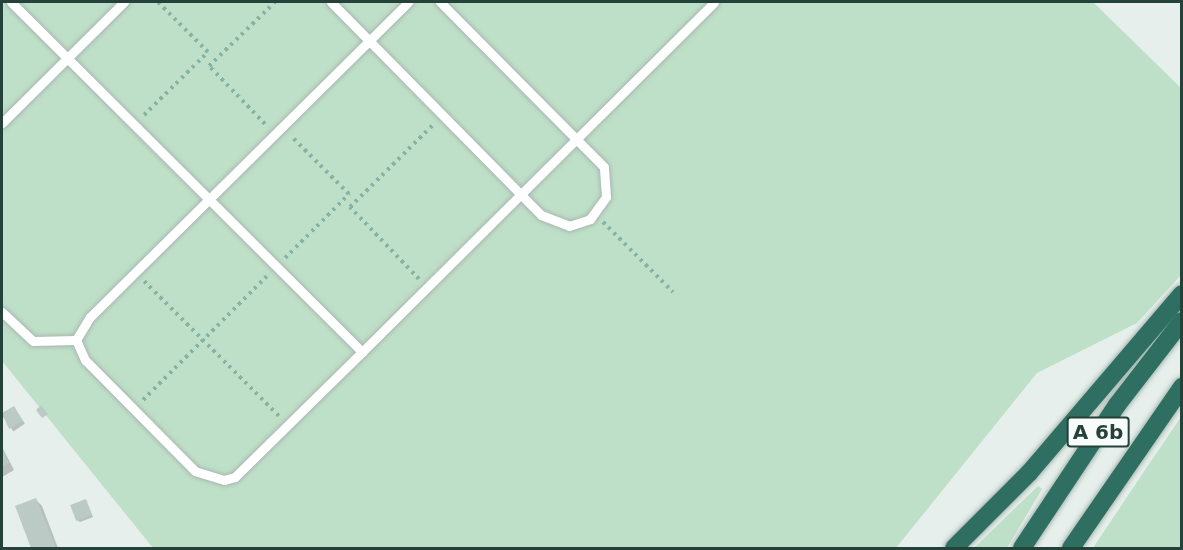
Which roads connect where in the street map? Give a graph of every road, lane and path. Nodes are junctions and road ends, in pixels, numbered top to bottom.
1 (11, 2) edge
2 (124, 2) edge
3 (158, 2) edge
4 (275, 2) edge
5 (331, 2) edge
6 (408, 2) edge
7 (440, 2) edge
8 (714, 2) edge
9 (369, 39) junction
10 (208, 52) junction
11 (67, 58) junction
12 (201, 58) junction
13 (216, 60) junction
14 (209, 66) junction
15 (443, 115) junction
16 (2, 123) edge
17 (134, 126) junction
18 (274, 134) junction
19 (577, 138) junction
20 (349, 194) dead end
21 (520, 194) junction
22 (343, 200) dead end
23 (208, 201) junction
24 (356, 201) junction
25 (350, 207) junction
26 (596, 215) junction
27 (135, 272) junction
28 (427, 287) junction
29 (673, 292) dead end
30 (1182, 294) edge
31 (2, 312) edge
32 (1182, 321) edge
33 (76, 340) junction
34 (362, 352) junction
35 (1182, 387) edge
36 (288, 425) junction
37 (954, 549) edge
38 (1022, 549) edge
39 (1071, 549) edge

1 - 11 lane
2 - 11 lane
3 - 10 path
4 - 13 path
5 - 9 lane
6 - 9 lane
7 - 19 lane
8 - 19 lane
9 - 15 lane
9 - 18 lane
10 - 12 path
10 - 13 path
11 - 16 lane
11 - 17 lane
12 - 14 path
12 - 17 path
13 - 14 path
14 - 18 path
15 - 21 lane
15 - 24 path
17 - 23 lane
18 - 23 lane
19 - 21 lane
19 - 26 lane
20 - 24 path
21 - 26 lane
21 - 28 lane
22 - 25 path
23 - 27 lane
23 - 34 lane
24 - 25 path
25 - 28 path
26 - 29 path
27 - 33 lane
27 - 36 path
28 - 34 lane
30 - 37 highway
31 - 33 lane
32 - 38 highway, A 6b
33 - 36 lane
34 - 36 lane
35 - 39 highway

